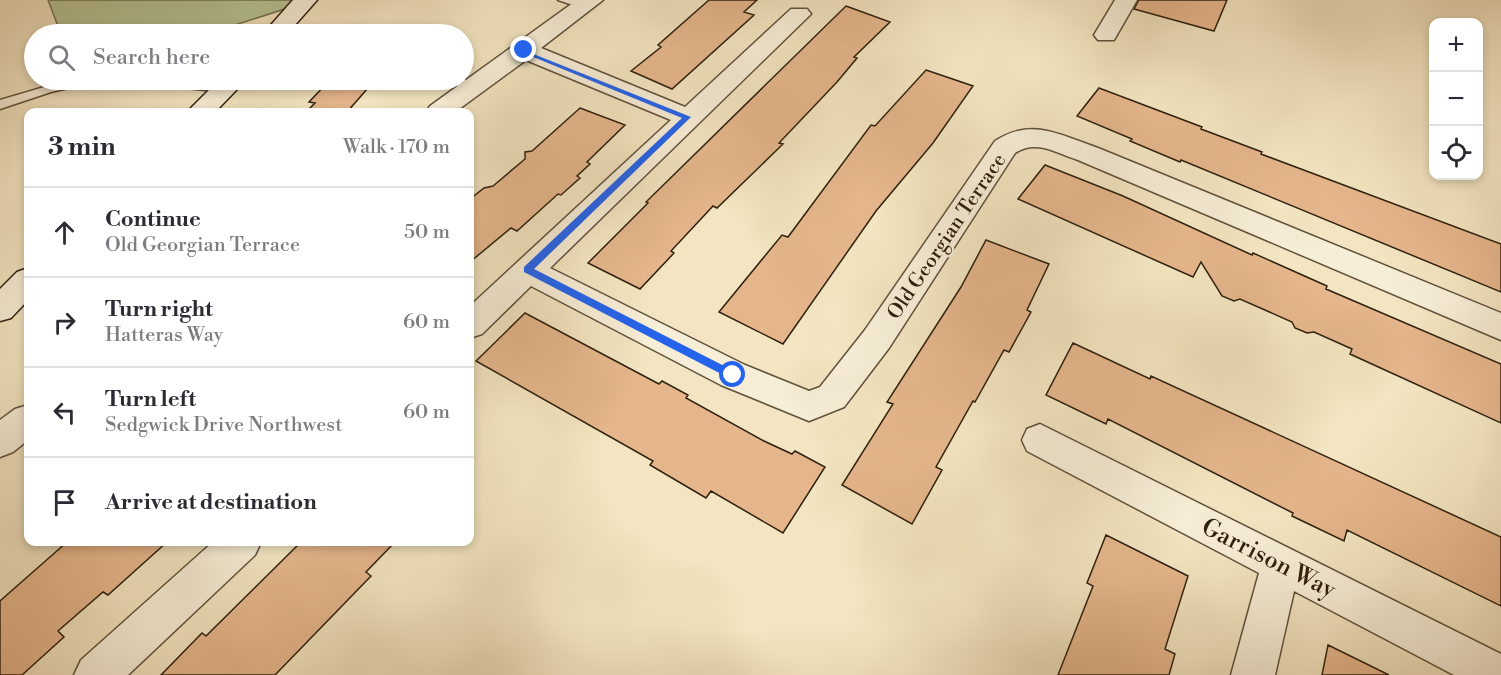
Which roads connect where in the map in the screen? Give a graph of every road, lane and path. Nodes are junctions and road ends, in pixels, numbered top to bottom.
1 (306, 0) edge
2 (1126, 0) edge
3 (580, 2) edge
4 (799, 14) dead end
5 (290, 24) edge
6 (1106, 36) dead end
7 (524, 50) junction
8 (474, 78) edge
9 (42, 90) edge
10 (223, 90) edge
11 (458, 90) edge
12 (0, 105) edge
13 (204, 108) edge
14 (442, 108) edge
15 (687, 117) junction
16 (528, 270) junction
17 (24, 284) edge
18 (0, 309) edge
19 (474, 321) edge
20 (1501, 327) edge
21 (24, 423) edge
22 (1040, 440) dead end
23 (0, 441) edge
24 (237, 546) edge
25 (1281, 564) junction
26 (96, 675) edge
27 (1253, 675) edge
28 (1498, 675) edge

1 - 5 street
2 - 6 street
3 - 7 street
4 - 15 street
7 - 8 street
7 - 15 street
9 - 12 lane
10 - 13 street
11 - 14 street
15 - 16 street
16 - 19 street
16 - 20 street, Old Georgian Terrace
17 - 18 street
21 - 23 street
22 - 25 street, Garrison Way
24 - 26 street
25 - 27 street
25 - 28 street, Garrison Way

